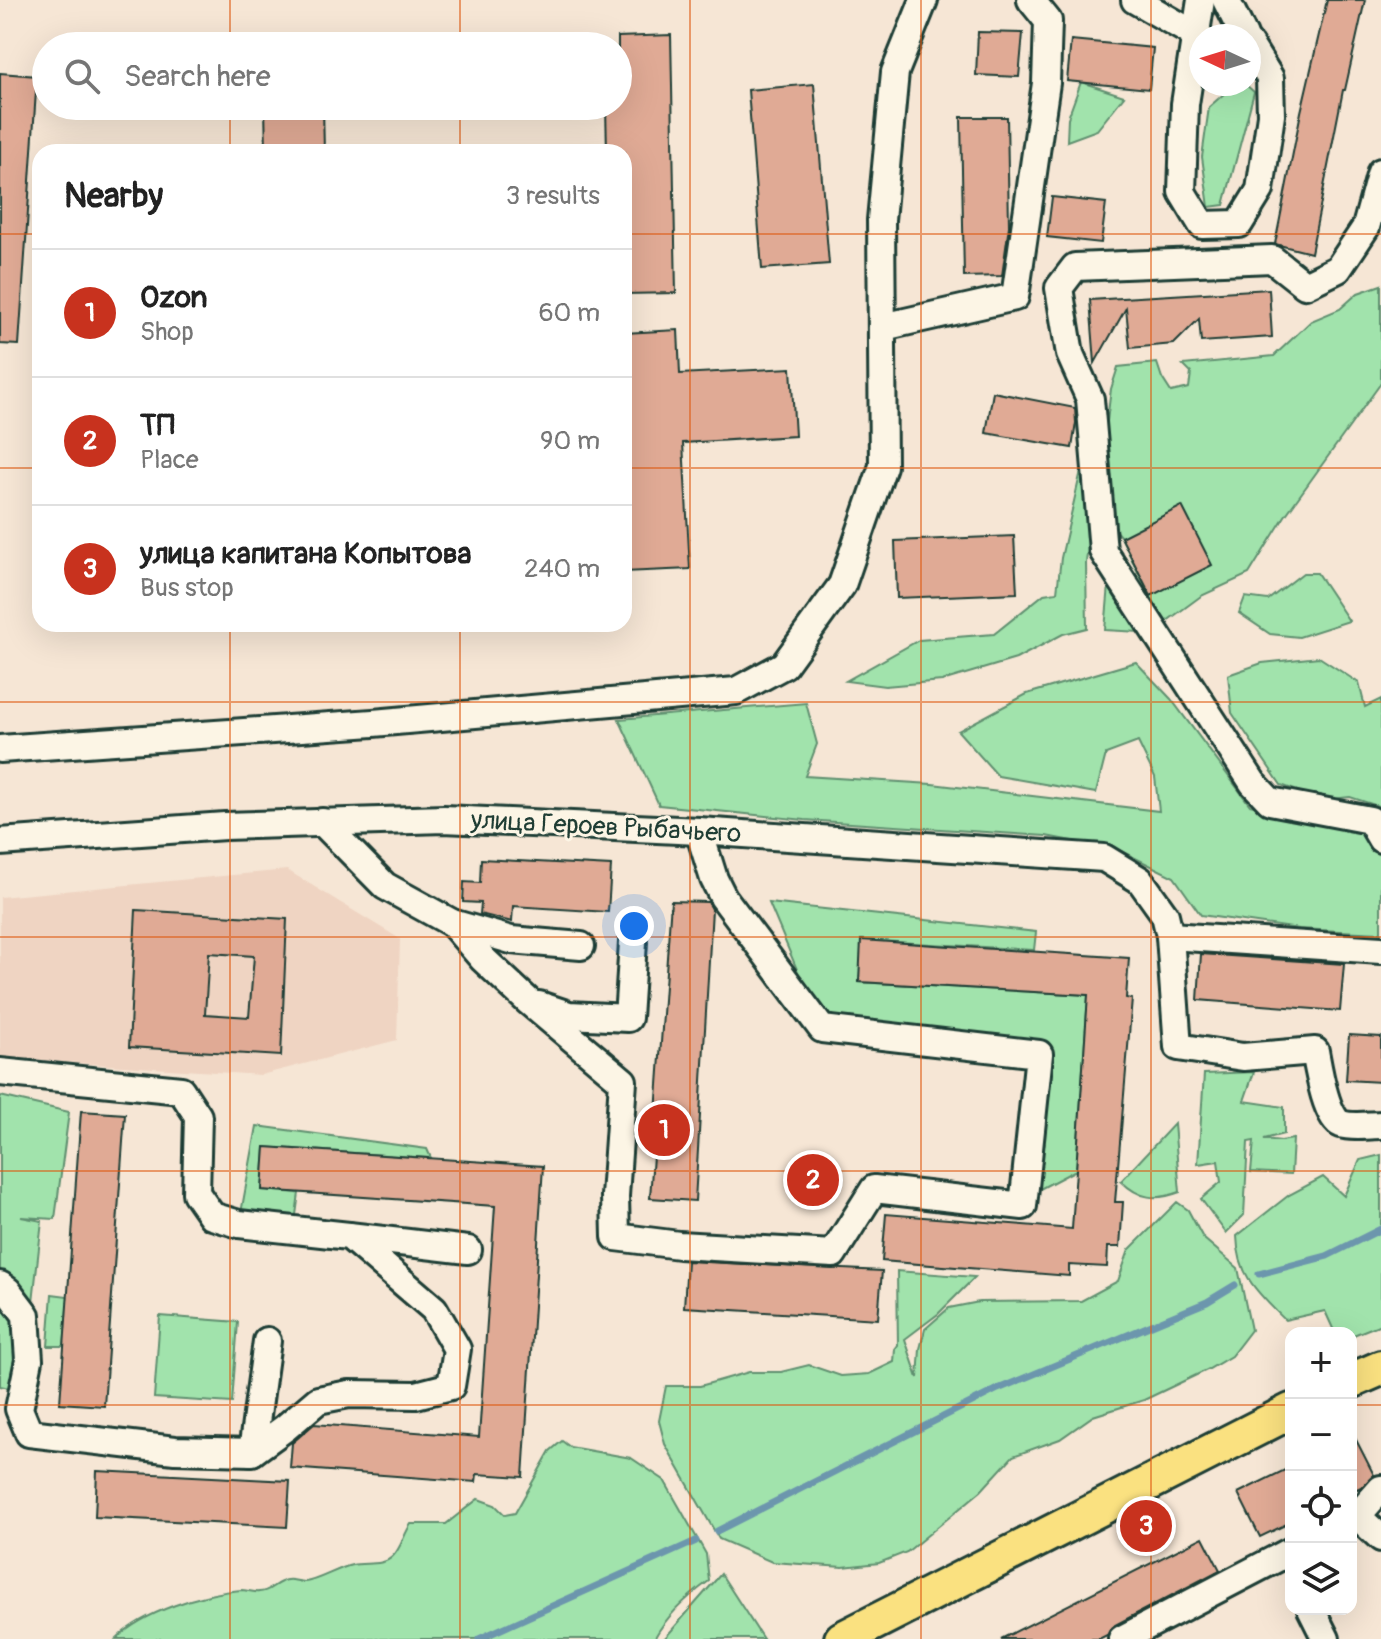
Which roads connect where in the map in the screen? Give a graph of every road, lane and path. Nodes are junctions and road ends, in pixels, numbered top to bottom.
1 (904, 0) edge
2 (924, 0) edge
3 (1031, 0) edge
4 (1135, 0) edge
5 (1201, 0) edge
6 (1226, 0) edge
7 (1199, 24) edge
8 (1238, 24) edge
9 (1189, 32) edge
10 (909, 36) junction
11 (1261, 70) edge
12 (1189, 83) edge
13 (1381, 172) edge
14 (883, 327) junction
15 (0, 749) edge
16 (322, 822) junction
17 (699, 831) junction
18 (1381, 839) edge
19 (0, 842) edge
20 (452, 923) junction
21 (1170, 936) junction
22 (633, 942) dead end
23 (581, 946) dead end
24 (1381, 950) edge
25 (528, 1001) junction
26 (0, 1072) edge
27 (1381, 1125) edge
28 (349, 1236) junction
29 (468, 1250) dead end
30 (0, 1285) edge
31 (267, 1341) dead end
32 (1285, 1414) edge
33 (252, 1452) junction
34 (1381, 1489) edge
35 (1357, 1515) edge
36 (1357, 1520) edge
37 (1381, 1538) edge
38 (1285, 1559) edge
39 (1314, 1615) edge
40 (842, 1639) edge
41 (1122, 1639) edge
42 (1326, 1639) edge

1 - 10 street
2 - 10 street
3 - 14 street
4 - 9 street
5 - 7 street
6 - 8 street
10 - 14 street
11 - 12 street
13 - 18 street
14 - 15 street
16 - 17 street, улица Героев Рыбачьего
16 - 19 street, улица Героев Рыбачьего
16 - 20 street
17 - 21 street, улица Героев Рыбачьего
17 - 25 street
20 - 23 street
20 - 25 street
21 - 24 street
21 - 27 street, улица Героев Рыбачьего
22 - 25 street
26 - 28 street
28 - 29 street
28 - 33 street
30 - 33 street
31 - 33 street
32 - 40 main road
34 - 35 street
36 - 37 street
38 - 41 street
39 - 42 street

